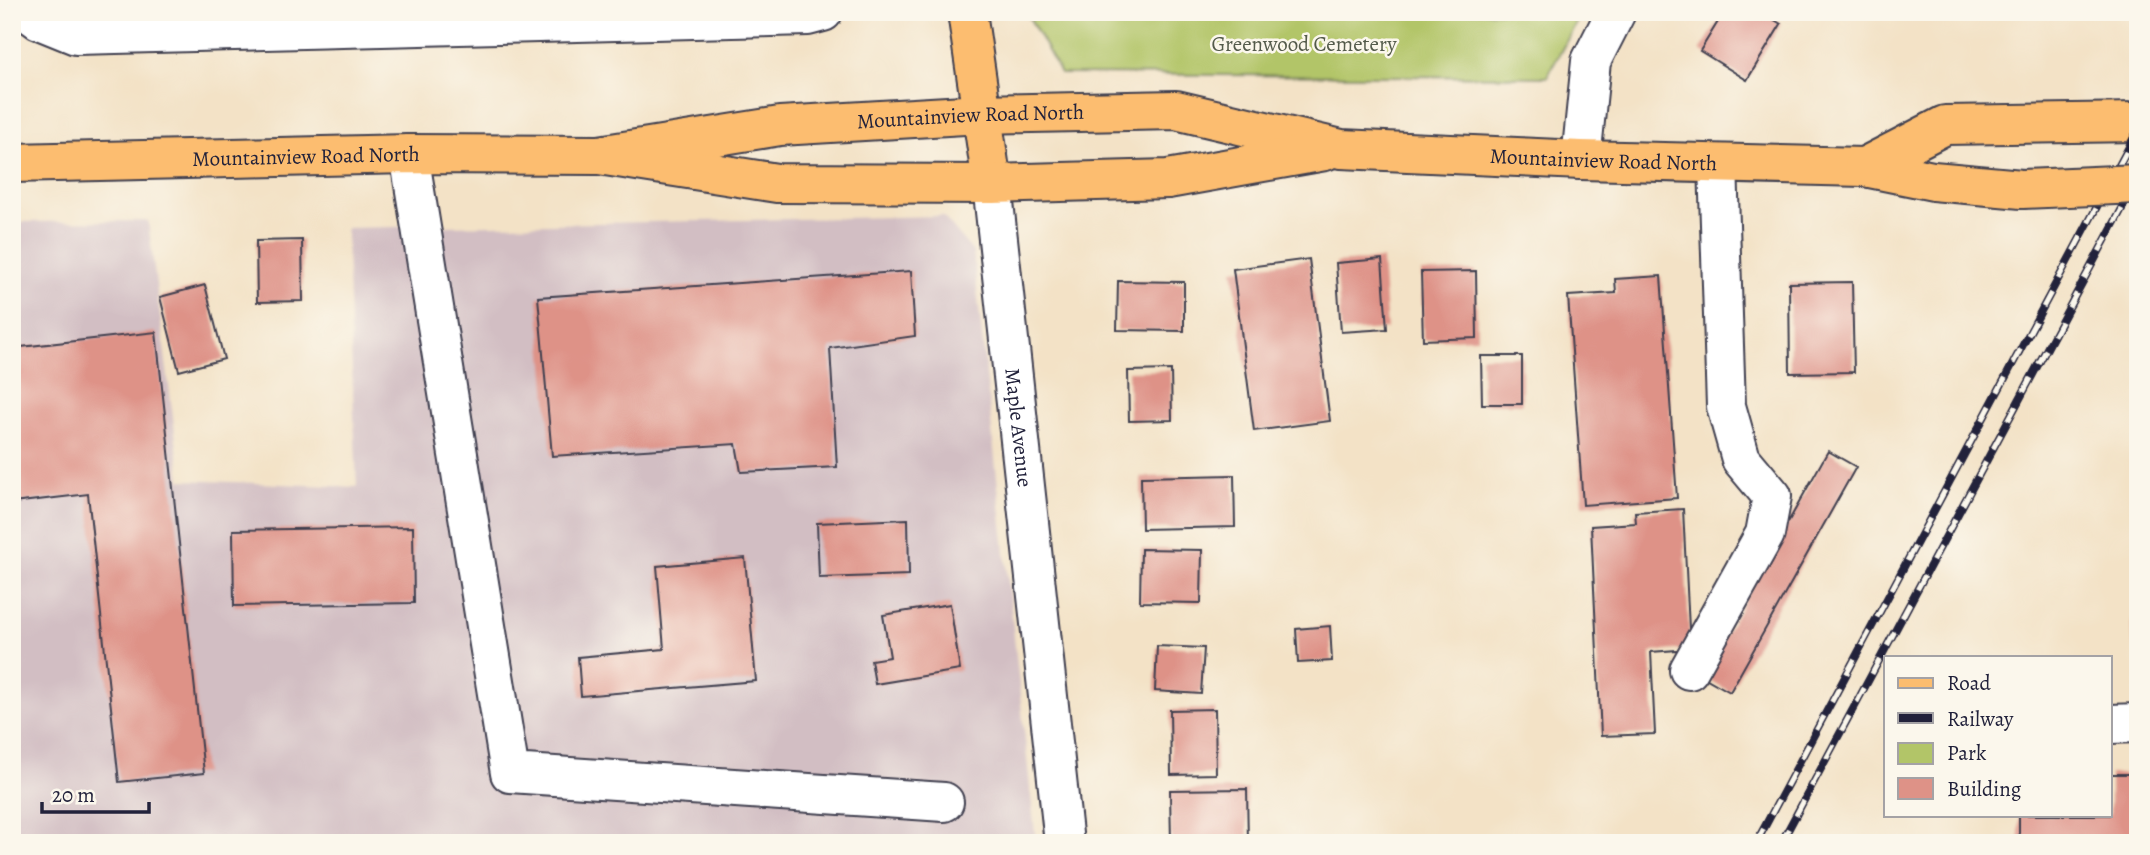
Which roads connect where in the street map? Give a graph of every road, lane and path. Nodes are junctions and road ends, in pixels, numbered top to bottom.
1 (28, 12) edge
2 (823, 12) edge
3 (967, 12) edge
4 (1616, 12) edge
5 (981, 114) junction
6 (2138, 122) edge
7 (1341, 149) junction
8 (409, 154) junction
9 (599, 155) junction
10 (1581, 160) junction
11 (12, 163) edge
12 (1718, 164) junction
13 (1864, 167) junction
14 (992, 184) junction
15 (2138, 184) edge
16 (1689, 670) dead end
17 (2138, 723) edge
18 (2112, 724) edge
19 (944, 802) dead end
20 (1064, 843) edge

1 - 2 street
3 - 5 main road, Maple Avenue
4 - 10 street
5 - 7 main road, Mountainview Road North
5 - 9 main road, Mountainview Road North
5 - 14 main road, Maple Avenue
6 - 13 main road, Mountainview Road North
7 - 10 main road, Mountainview Road North
7 - 14 main road, Mountainview Road North
8 - 9 main road, Mountainview Road North
8 - 11 main road, Mountainview Road North
8 - 19 street
9 - 14 main road, Mountainview Road North
10 - 12 main road, Mountainview Road North
12 - 13 main road, Mountainview Road North
12 - 16 street
13 - 15 main road, Mountainview Road North, bridge
14 - 20 street, Maple Avenue
17 - 18 street

